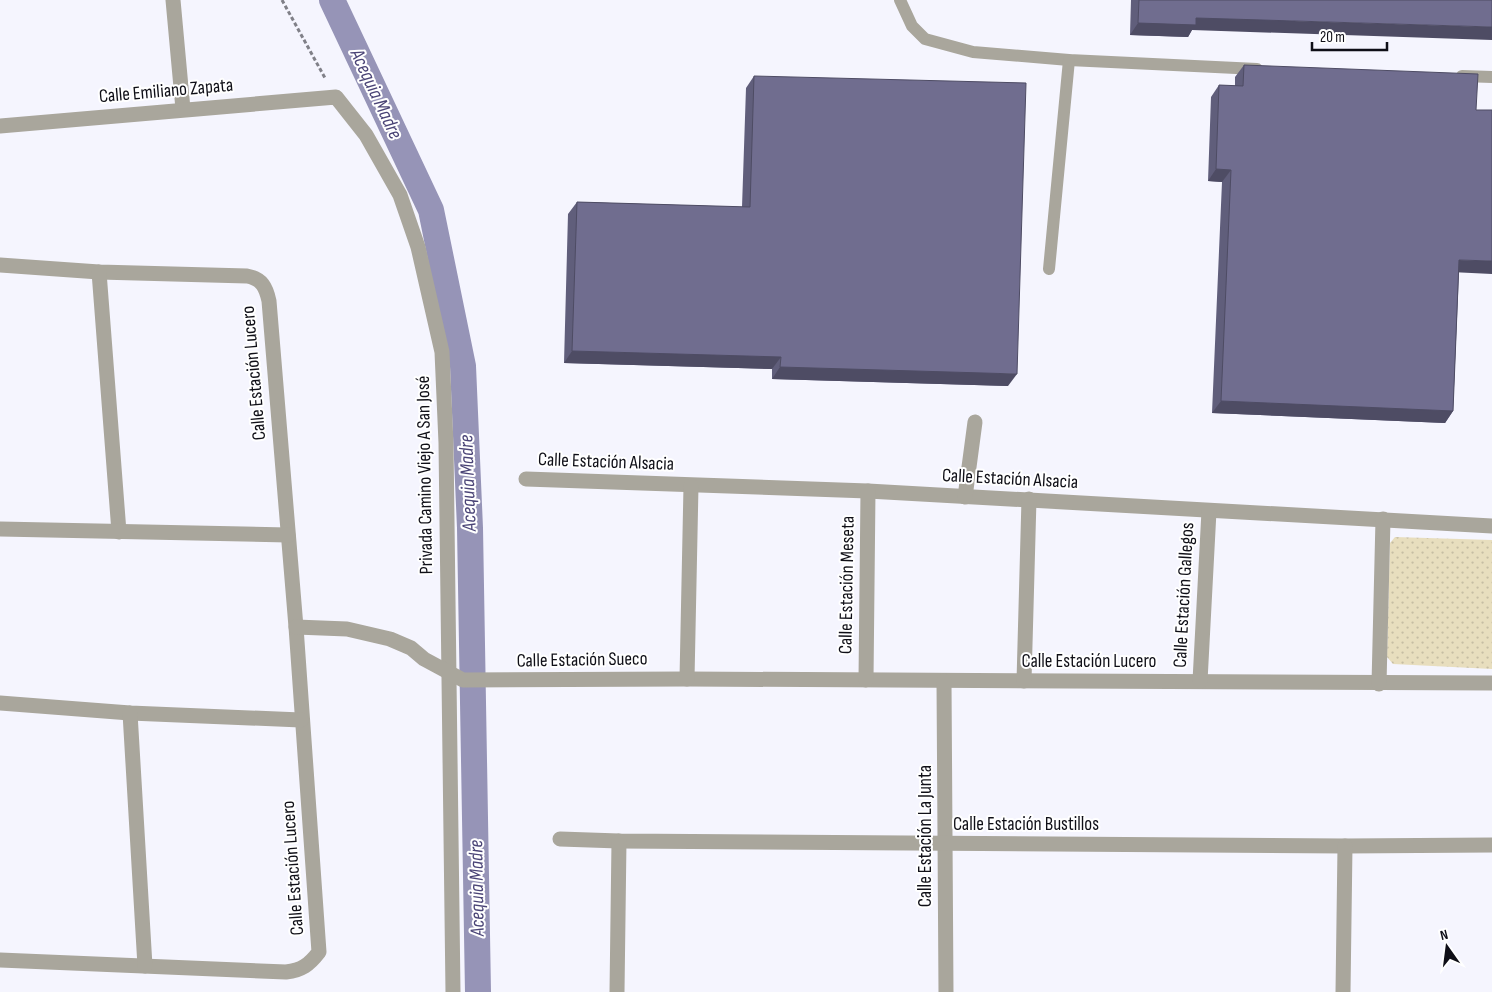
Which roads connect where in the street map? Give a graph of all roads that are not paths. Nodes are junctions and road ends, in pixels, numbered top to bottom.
1 (173, 0) edge
2 (900, 0) edge
3 (1069, 60) junction
4 (1274, 70) edge
5 (1452, 76) edge
6 (1492, 77) edge
7 (336, 97) joint
8 (183, 109) junction
9 (0, 126) edge
10 (0, 265) edge
11 (1050, 269) dead end
12 (99, 272) junction
13 (975, 422) dead end
14 (526, 479) dead end
15 (691, 486) junction
16 (868, 491) junction
17 (965, 496) junction
18 (1029, 499) junction
19 (1209, 511) junction
20 (1383, 519) junction
21 (1492, 526) edge
22 (0, 528) edge
23 (119, 532) junction
24 (288, 535) junction
25 (296, 627) junction
26 (448, 674) junction
27 (687, 679) junction
28 (866, 680) junction
29 (944, 680) junction
30 (1024, 681) junction
31 (1200, 682) junction
32 (1492, 683) edge
33 (1379, 684) junction
34 (0, 703) edge
35 (130, 713) junction
36 (302, 720) junction
37 (560, 839) dead end
38 (618, 841) junction
39 (945, 843) junction
40 (1492, 844) edge
41 (1345, 846) junction
42 (0, 960) edge
43 (145, 966) junction
44 (453, 990) edge
45 (617, 992) edge
46 (946, 992) edge
47 (1343, 992) edge

1 - 8 street
2 - 3 lane
3 - 4 lane
3 - 11 lane
5 - 6 lane
7 - 8 street, Calle Emiliano Zapata
7 - 26 street, Privada Camino Viejo A San José
8 - 9 street, Calle Emiliano Zapata
10 - 12 street, Calle Estación Lucero
12 - 23 street
12 - 24 street, Calle Estación Lucero
13 - 17 street
14 - 15 street, Calle Estación Alsacia
15 - 16 street, Calle Estación Alsacia
15 - 27 street
16 - 17 street, Calle Estación Alsacia
16 - 28 street, Calle Estación Meseta
17 - 18 street, Calle Estación Alsacia
18 - 19 street, Calle Estación Alsacia
18 - 30 street
19 - 20 street, Calle Estación Alsacia
19 - 31 street, Calle Estación Gallegos
20 - 21 street, Calle Estación Alsacia
20 - 33 street
22 - 23 street
23 - 24 street
24 - 25 street, Calle Estación Lucero
25 - 26 street, Calle Estación Sueco
25 - 36 street, Calle Estación Lucero
26 - 27 street, Calle Estación Sueco
26 - 44 street, Privada Camino Viejo A San José
27 - 28 street, Calle Estación Lucero
28 - 29 street, Calle Estación Lucero
29 - 30 street, Calle Estación Lucero
29 - 39 street, Calle Estación La Junta
30 - 31 street, Calle Estación Lucero
31 - 33 street, Calle Estación Lucero
32 - 33 street, Calle Estación Lucero
34 - 35 street
35 - 36 street
35 - 43 street
36 - 43 street, Calle Estación Lucero
37 - 38 street, Calle Estación Bustillos
38 - 39 street, Calle Estación Bustillos
38 - 45 street
39 - 41 street, Calle Estación Bustillos
39 - 46 street, Calle Estación La Junta
40 - 41 street, Calle Estación Bustillos
41 - 47 street
42 - 43 street, Calle Estación Lucero

